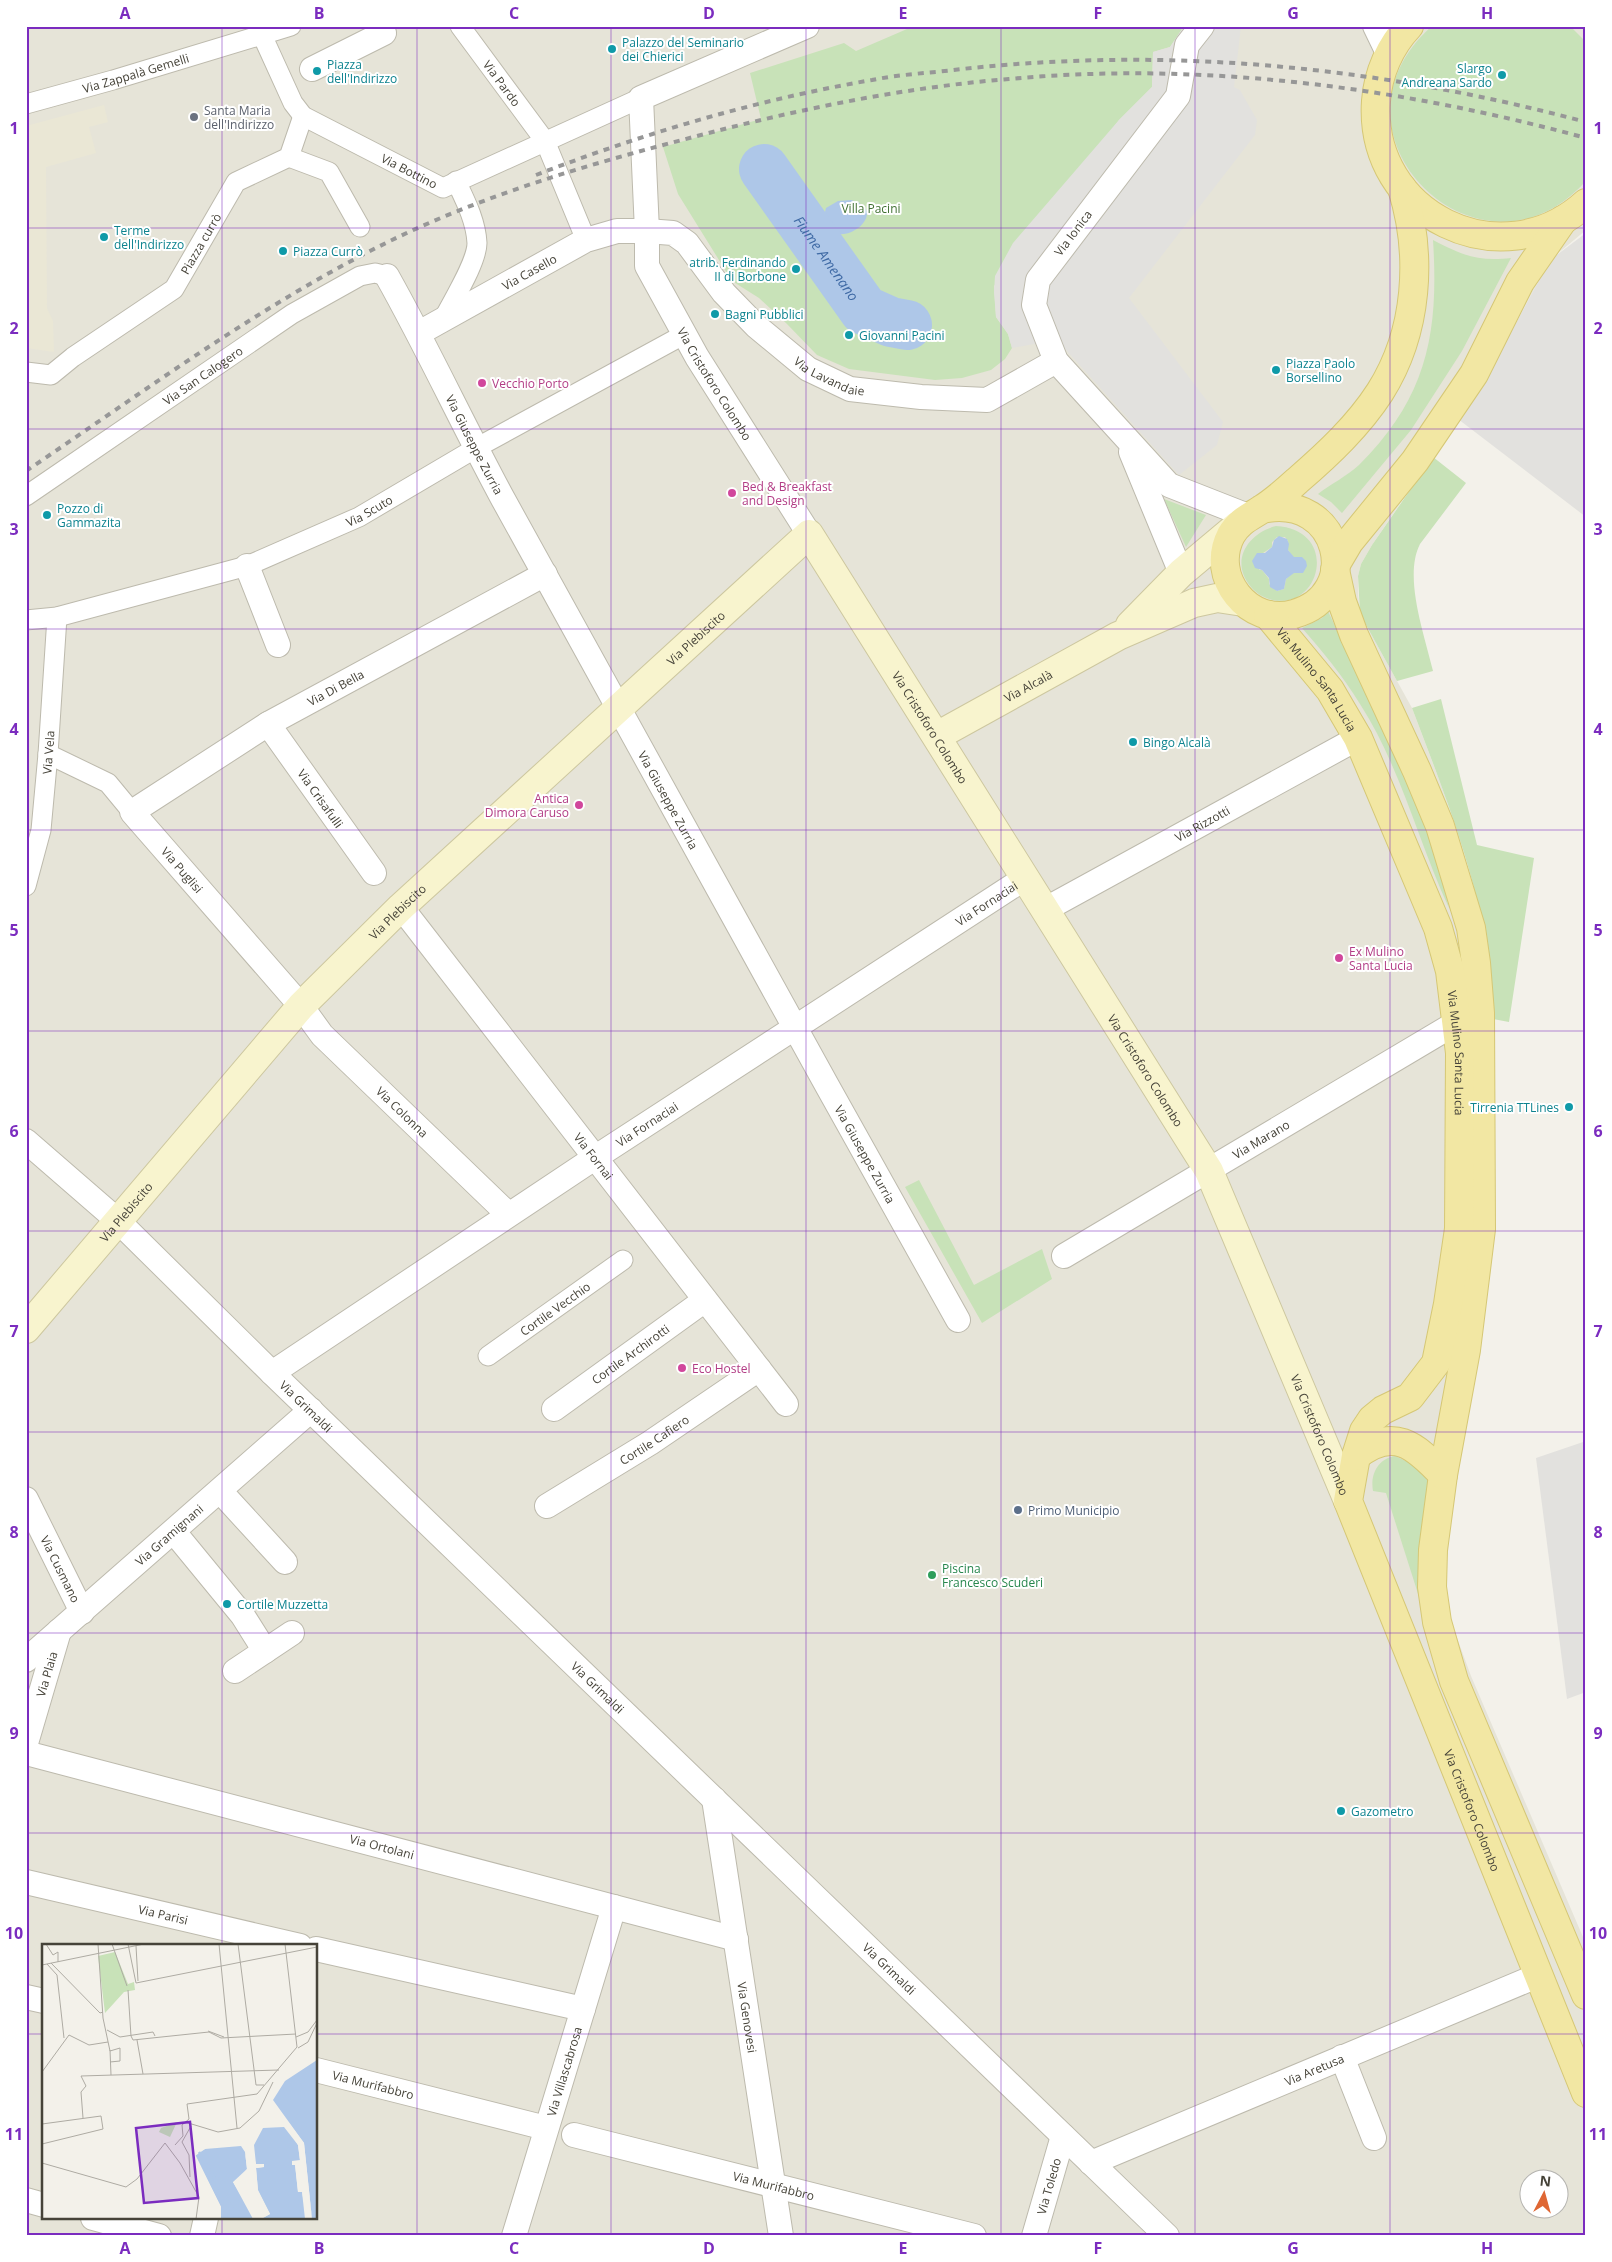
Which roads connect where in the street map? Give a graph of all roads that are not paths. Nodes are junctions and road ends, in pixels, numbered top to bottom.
1 (290, 26) edge
2 (380, 26) edge
3 (460, 26) edge
4 (807, 26) edge
5 (1202, 26) edge
6 (1375, 26) edge
7 (1409, 26) edge
8 (256, 34) edge
9 (1388, 55) junction
10 (312, 69) dead end
11 (641, 98) junction
12 (26, 104) edge
13 (303, 116) junction
14 (545, 141) junction
15 (289, 157) junction
16 (456, 181) junction
17 (1402, 188) junction
18 (1576, 213) edge
19 (360, 227) dead end
20 (647, 231) junction
21 (586, 240) junction
22 (387, 276) joint
23 (444, 318) junction
24 (419, 332) junction
25 (685, 334) junction
26 (1056, 361) junction
27 (26, 372) edge
28 (1126, 439) junction
29 (476, 448) junction
30 (26, 496) edge
31 (1249, 517) junction
32 (809, 534) junction
33 (247, 566) junction
34 (1335, 567) junction
35 (1182, 573) junction
36 (545, 574) junction
37 (1242, 602) junction
38 (1268, 615) junction
39 (57, 617) junction
40 (26, 620) edge
41 (1118, 636) junction
42 (278, 645) dead end
43 (619, 707) junction
44 (268, 724) junction
45 (936, 736) junction
46 (1358, 738) junction
47 (48, 754) junction
48 (132, 812) junction
49 (34, 827) edge
50 (374, 873) dead end
51 (1025, 878) junction
52 (26, 886) edge
53 (401, 908) junction
54 (1046, 909) junction
55 (301, 1006) junction
56 (1456, 1022) junction
57 (794, 1028) junction
58 (26, 1141) edge
59 (596, 1157) junction
60 (1209, 1172) junction
61 (508, 1214) junction
62 (117, 1220) junction
63 (1064, 1256) dead end
64 (623, 1260) dead end
65 (705, 1300) junction
66 (958, 1320) dead end
67 (26, 1329) edge
68 (488, 1356) dead end
69 (759, 1370) junction
70 (272, 1373) junction
71 (786, 1404) dead end
72 (554, 1409) dead end
73 (310, 1410) junction
74 (1356, 1456) junction
75 (1444, 1475) junction
76 (220, 1491) junction
77 (26, 1499) edge
78 (1348, 1501) junction
79 (547, 1506) dead end
80 (174, 1532) junction
81 (286, 1562) dead end
82 (82, 1612) junction
83 (59, 1632) junction
84 (292, 1633) dead end
85 (265, 1651) junction
86 (26, 1660) edge
87 (235, 1671) dead end
88 (26, 1743) edge
89 (26, 1753) edge
90 (714, 1799) junction
91 (26, 1882) edge
92 (614, 1907) junction
93 (736, 1939) junction
94 (276, 1943) edge
95 (318, 1949) edge
96 (1537, 1976) junction
97 (1586, 1995) edge
98 (26, 1997) edge
99 (42, 2001) edge
100 (583, 2009) junction
101 (1342, 2058) junction
102 (318, 2071) edge
103 (1586, 2092) edge
104 (546, 2128) junction
105 (574, 2135) dead end
106 (1063, 2136) junction
107 (1374, 2138) dead end
108 (1091, 2162) junction
109 (774, 2186) junction
110 (26, 2200) edge
111 (42, 2204) edge
112 (100, 2220) edge
113 (206, 2220) edge
114 (159, 2236) edge
115 (202, 2236) edge
116 (514, 2236) edge
117 (781, 2236) edge
118 (974, 2236) edge
119 (1034, 2236) edge
120 (1167, 2236) edge

1 - 8 street, Via Zappalà Gemelli
2 - 10 street
3 - 14 street, Via Pardo
4 - 11 street
5 - 26 street, Via Ionica
6 - 9 street
7 - 9 main road
8 - 12 street, Via Zappalà Gemelli
8 - 13 street
9 - 17 main road
11 - 14 street, Via Bottino
11 - 20 street, Via Cristoforo Colombo
13 - 15 street
13 - 16 street, Via Bottino
14 - 16 street, Via Bottino
14 - 21 street, Via Pardo
15 - 19 street
15 - 27 street, Piazza currò
16 - 23 street
17 - 18 main road
17 - 31 main road
18 - 34 main road
20 - 21 street, Via Casello
20 - 25 street, Via Cristoforo Colombo
20 - 26 street, Via Lavandaie
21 - 23 street, Via Casello
22 - 24 street, Via Giuseppe Zurria
22 - 30 street, Via San Calogero
23 - 24 street, Via Casello
24 - 29 street, Via Giuseppe Zurria
25 - 29 street, Via Scuto
25 - 32 street, Via Cristoforo Colombo
26 - 28 street, Via Ionica
28 - 31 street, Via Ionica
28 - 35 street
29 - 33 street, Via Scuto
29 - 36 street, Via Giuseppe Zurria
31 - 34 main road
31 - 35 main road
31 - 37 main road
32 - 43 main road, Via Plebiscito
32 - 45 main road, Via Cristoforo Colombo
33 - 39 street, Via Scuto
33 - 42 street
34 - 38 main road
34 - 75 main road, Via Mulino Santa Lucia
35 - 41 main road
36 - 43 street, Via Giuseppe Zurria
36 - 44 street, Via Di Bella
37 - 38 main road
37 - 41 main road
38 - 46 main road, Via Mulino Santa Lucia
39 - 40 street, Via Scuto
39 - 47 street, Via Vela
41 - 45 main road, Via Alcalà
43 - 53 main road, Via Plebiscito
43 - 57 street, Via Giuseppe Zurria
44 - 48 street, Via Di Bella
44 - 50 street, Via Crisafulli
45 - 51 main road, Via Cristoforo Colombo
46 - 54 street, Via Rizzotti
46 - 56 main road, Via Mulino Santa Lucia
47 - 48 street, Via Puglisi
47 - 49 street, Via Vela
48 - 55 street, Via Puglisi
49 - 52 street, Via Vela
51 - 54 main road, Via Cristoforo Colombo
51 - 57 street, Via Fornaciai
53 - 55 main road, Via Plebiscito
53 - 59 street, Via Fornai
54 - 60 main road, Via Cristoforo Colombo
55 - 61 street, Via Colonna
55 - 62 main road, Via Plebiscito
56 - 60 street, Via Marano
56 - 74 main road, Via Mulino Santa Lucia
57 - 59 street, Via Fornaciai
57 - 66 street, Via Giuseppe Zurria
58 - 62 street, Via Grimaldi
59 - 61 street, Via Fornaciai
59 - 65 street, Via Fornai
60 - 63 street, Via Marano
60 - 78 main road, Via Cristoforo Colombo
61 - 70 street, Via Fornaciai
62 - 67 main road, Via Plebiscito
62 - 70 street, Via Grimaldi
64 - 68 street, Cortile Vecchio
65 - 69 street, Via Fornai
65 - 72 street, Cortile Archirotti
69 - 71 street, Via Fornai
69 - 79 street, Cortile Cafiero
70 - 73 street, Via Grimaldi
73 - 76 street, Via Gramignani
73 - 90 street, Via Grimaldi
74 - 75 main road
74 - 78 main road, Via Mulino Santa Lucia
75 - 97 main road
76 - 80 street, Via Gramignani
76 - 81 street
77 - 82 street, Via Cusmano
78 - 96 main road, Via Cristoforo Colombo
80 - 82 street, Via Gramignani
80 - 85 street
82 - 83 street, Via Gramignani
83 - 86 street, Via Gramignani
83 - 88 street, Via Plaia
84 - 85 street
85 - 87 street
89 - 92 street, Via Ortolani
90 - 93 street, Via Genovesi
90 - 106 street, Via Grimaldi
91 - 94 street, Via Parisi
92 - 93 street, Via Ortolani
92 - 100 street, Via Villascabrosa
93 - 109 street, Via Genovesi
95 - 100 street
96 - 101 street, Via Aretusa
96 - 103 main road, Via Cristoforo Colombo
98 - 99 street
100 - 104 street, Via Villascabrosa
101 - 107 street
101 - 108 street, Via Aretusa
102 - 104 street, Via Murifabbro
104 - 116 street, Via Villascabrosa
105 - 109 street, Via Murifabbro
106 - 108 street, Via Grimaldi
106 - 119 street, Via Toledo
108 - 120 street, Via Grimaldi
109 - 117 street, Via Genovesi
109 - 118 street, Via Murifabbro
110 - 111 street
112 - 114 street
113 - 115 street

